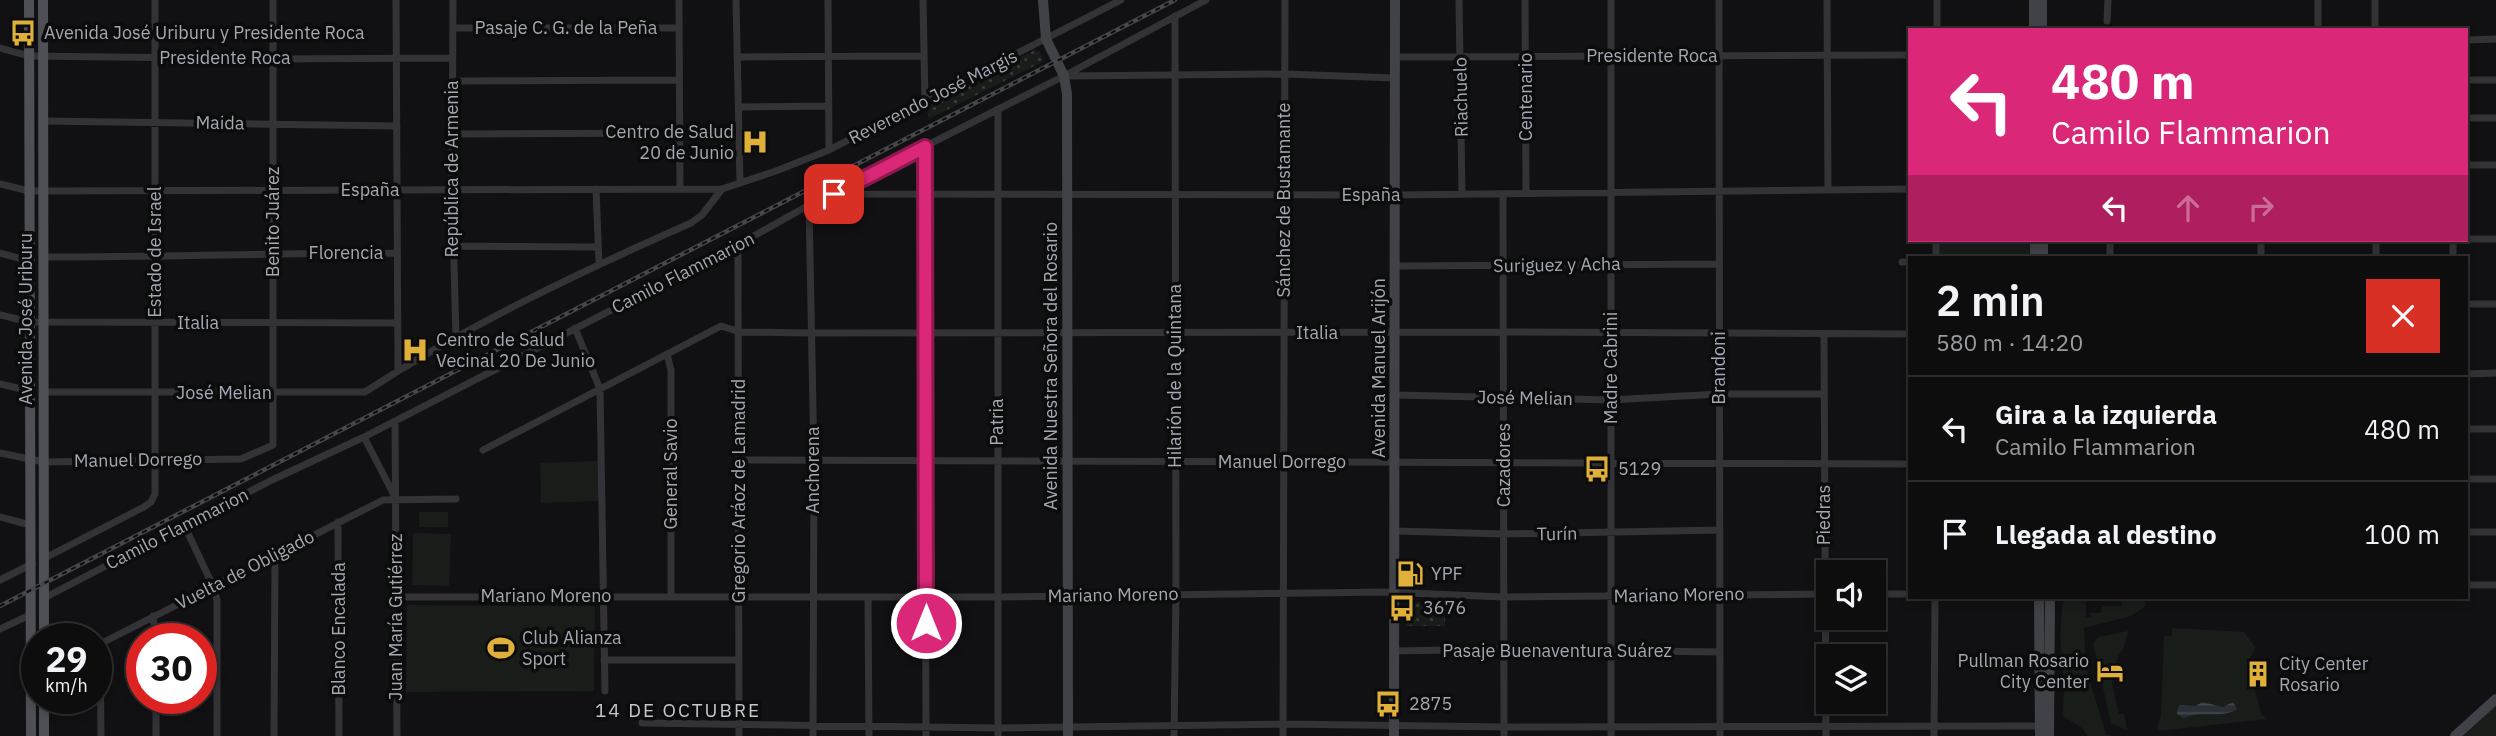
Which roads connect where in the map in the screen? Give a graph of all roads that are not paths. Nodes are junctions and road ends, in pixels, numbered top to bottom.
1 (29, 0) edge
2 (43, 0) edge
3 (156, 0) edge
4 (273, 0) edge
5 (396, 0) edge
6 (453, 0) edge
7 (679, 0) edge
8 (736, 0) edge
9 (828, 0) edge
10 (923, 0) edge
11 (1043, 0) edge
12 (1121, 0) edge
13 (1206, 0) edge
14 (1285, 0) edge
15 (1395, 0) edge
16 (1459, 0) edge
17 (1525, 0) edge
18 (1611, 0) edge
19 (1719, 0) edge
20 (1827, 0) edge
21 (1937, 0) edge
22 (2034, 0) edge
23 (2042, 0) edge
24 (2108, 0) edge
25 (2318, 0) edge
26 (2375, 0) edge
27 (1175, 16) junction
28 (2107, 21) dead end
29 (453, 28) junction
30 (679, 28) junction
31 (1937, 28) edge
32 (2034, 28) edge
33 (2042, 28) edge
34 (2318, 28) edge
35 (2375, 28) edge
36 (1046, 39) junction
37 (2496, 39) edge
38 (2468, 40) edge
39 (0, 48) edge
40 (1908, 55) edge
41 (29, 56) junction
42 (43, 56) junction
43 (923, 56) junction
44 (1719, 56) junction
45 (1827, 56) junction
46 (396, 57) junction
47 (737, 57) junction
48 (828, 57) junction
49 (1395, 57) junction
50 (1460, 57) junction
51 (1525, 57) junction
52 (1612, 57) junction
53 (155, 58) junction
54 (451, 58) junction
55 (273, 60) junction
56 (1175, 74) junction
57 (1285, 74) junction
58 (1064, 76) junction
59 (1395, 78) junction
60 (452, 80) junction
61 (679, 80) junction
62 (2468, 80) edge
63 (2496, 80) edge
64 (925, 102) junction
65 (829, 106) junction
66 (738, 107) junction
67 (998, 109) junction
68 (2468, 118) edge
69 (2496, 118) edge
70 (43, 121) junction
71 (155, 122) junction
72 (273, 124) junction
73 (397, 126) junction
74 (679, 132) junction
75 (452, 134) junction
76 (925, 147) junction
77 (829, 150) junction
78 (2468, 165) edge
79 (2496, 165) edge
80 (740, 182) junction
81 (0, 184) edge
82 (596, 189) junction
83 (680, 189) junction
84 (722, 189) junction
85 (1908, 189) edge
86 (155, 190) junction
87 (274, 190) junction
88 (397, 190) junction
89 (452, 190) junction
90 (1828, 190) junction
91 (29, 191) junction
92 (43, 191) junction
93 (1719, 191) junction
94 (1611, 192) junction
95 (1526, 193) junction
96 (834, 194) junction
97 (925, 194) junction
98 (998, 194) junction
99 (1067, 194) junction
100 (1462, 194) junction
101 (1503, 194) junction
102 (1175, 195) junction
103 (1284, 195) junction
104 (1395, 195) junction
105 (810, 205) junction
106 (2468, 239) edge
107 (2496, 239) edge
108 (738, 245) junction
109 (452, 246) junction
110 (598, 247) junction
111 (0, 253) edge
112 (273, 253) junction
113 (397, 253) junction
114 (43, 257) junction
115 (155, 257) junction
116 (29, 261) junction
117 (599, 264) junction
118 (1611, 264) junction
119 (1719, 264) junction
120 (1395, 265) junction
121 (1504, 265) junction
122 (2468, 304) edge
123 (2496, 304) edge
124 (0, 315) edge
125 (30, 322) junction
126 (43, 322) junction
127 (155, 323) junction
128 (273, 323) junction
129 (397, 323) junction
130 (575, 328) junction
131 (1504, 331) junction
132 (740, 332) junction
133 (1611, 332) junction
134 (812, 333) junction
135 (925, 333) junction
136 (997, 333) junction
137 (1067, 333) junction
138 (1175, 333) junction
139 (1284, 333) junction
140 (1395, 333) junction
141 (1719, 334) junction
142 (1908, 334) edge
143 (1824, 335) junction
144 (456, 339) junction
145 (667, 354) junction
146 (398, 371) junction
147 (2496, 373) edge
148 (2468, 374) edge
149 (0, 383) edge
150 (600, 389) junction
151 (30, 391) junction
152 (44, 392) junction
153 (273, 393) junction
154 (155, 394) junction
155 (1719, 394) junction
156 (1823, 394) junction
157 (1395, 396) junction
158 (1504, 397) junction
159 (1611, 400) junction
160 (395, 421) junction
161 (2468, 429) edge
162 (2496, 429) edge
163 (364, 437) junction
164 (274, 445) joint
165 (482, 450) dead end
166 (0, 453) edge
167 (155, 459) junction
168 (30, 460) junction
169 (739, 460) junction
170 (814, 461) junction
171 (925, 461) junction
172 (997, 461) junction
173 (1067, 461) junction
174 (44, 462) junction
175 (1175, 462) junction
176 (1284, 462) junction
177 (1395, 462) junction
178 (1504, 463) junction
179 (1611, 463) junction
180 (1720, 463) junction
181 (1824, 464) junction
182 (1908, 464) edge
183 (2468, 479) edge
184 (2496, 480) edge
185 (396, 499) junction
186 (456, 499) dead end
187 (0, 517) edge
188 (338, 522) junction
189 (30, 525) junction
190 (184, 525) junction
191 (1720, 530) junction
192 (1395, 531) junction
193 (2468, 532) edge
194 (2496, 532) edge
195 (1611, 533) junction
196 (1504, 534) junction
197 (275, 556) junction
198 (44, 558) junction
199 (1826, 560) edge
200 (30, 565) junction
201 (0, 580) edge
202 (2468, 585) edge
203 (2496, 585) edge
204 (213, 586) junction
205 (1395, 592) junction
206 (1176, 593) junction
207 (1283, 593) junction
208 (1720, 593) junction
209 (1816, 594) edge
210 (1886, 594) edge
211 (1908, 594) edge
212 (739, 595) junction
213 (812, 595) junction
214 (604, 596) junction
215 (671, 596) junction
216 (1068, 596) junction
217 (1611, 596) junction
218 (396, 597) junction
219 (868, 597) junction
220 (926, 597) junction
221 (998, 597) junction
222 (1503, 597) junction
223 (44, 598) junction
224 (1935, 599) edge
225 (2039, 599) edge
226 (2050, 599) edge
227 (30, 615) junction
228 (153, 616) junction
229 (31, 623) edge
230 (44, 623) edge
231 (154, 623) edge
232 (0, 629) edge
233 (1827, 630) edge
234 (112, 638) edge
235 (1503, 649) junction
236 (1611, 650) junction
237 (1394, 651) junction
238 (1720, 652) junction
239 (604, 660) junction
240 (739, 660) junction
241 (605, 691) dead end
242 (2496, 699) edge
243 (32, 714) edge
244 (44, 714) edge
245 (100, 714) edge
246 (156, 714) edge
247 (642, 723) dead end
248 (739, 723) junction
249 (1283, 724) junction
250 (1394, 725) junction
251 (1611, 725) junction
252 (1720, 725) junction
253 (813, 726) junction
254 (869, 726) junction
255 (1173, 726) junction
256 (1826, 726) junction
257 (1934, 726) junction
258 (1504, 727) junction
259 (2040, 731) edge
260 (926, 732) edge
261 (998, 732) edge
262 (1068, 732) edge
263 (31, 736) edge
264 (44, 736) edge
265 (101, 736) edge
266 (156, 736) edge
267 (217, 736) edge
268 (274, 736) edge
269 (339, 736) edge
270 (397, 736) edge
271 (739, 736) edge
272 (813, 736) edge
273 (869, 736) edge
274 (1174, 736) edge
275 (1283, 736) edge
276 (1394, 736) edge
277 (1504, 736) edge
278 (1611, 736) edge
279 (1720, 736) edge
280 (1826, 736) edge
281 (1934, 736) edge
282 (2049, 736) edge
283 (2455, 736) edge

1 - 41 main road, Avenida José Uriburu
2 - 42 main road, Avenida José Uriburu
3 - 53 street, Estado de Israel
4 - 55 street, Benito Juárez
5 - 46 street
6 - 29 street, República de Armenia
7 - 30 street
8 - 47 street
9 - 48 street
10 - 43 street
11 - 36 street, Avenida Nuestra Señora del Rosario
12 - 36 street, Reverendo José Margis
13 - 27 street, Camilo Flammarion
14 - 57 street, Sánchez de Bustamante
15 - 49 street, Avenida Manuel Arijón
16 - 50 street, Riachuelo
17 - 51 street, Centenario
18 - 52 street, Madre Cabrini
19 - 44 street, Brandoni
20 - 45 street
21 - 31 street
22 - 32 street
23 - 33 street
24 - 28 street
25 - 34 street
26 - 35 street
27 - 56 street, Hilarión de la Quintana
27 - 58 street, Camilo Flammarion
29 - 30 street, Pasaje C. G. de la Peña
29 - 54 street, República de Armenia
30 - 61 street
36 - 58 street, Avenida Nuestra Señora del Rosario
36 - 64 street, Reverendo José Margis
37 - 38 street
39 - 41 street, Presidente Roca
40 - 45 street, Presidente Roca
41 - 42 street, Presidente Roca
41 - 91 main road, Avenida José Uriburu
42 - 53 street, Presidente Roca
42 - 70 main road, Avenida José Uriburu
43 - 48 street
43 - 64 street
44 - 45 street, Presidente Roca
44 - 52 street, Presidente Roca
44 - 93 street, Brandoni
45 - 90 street
46 - 54 street, Presidente Roca
46 - 55 street, Presidente Roca
46 - 73 street
47 - 48 street
47 - 66 street
48 - 65 street
49 - 50 street, Presidente Roca
49 - 59 street, Avenida Manuel Arijón
50 - 51 street, Presidente Roca
50 - 100 street, Riachuelo
51 - 52 street, Presidente Roca
51 - 95 street, Centenario
52 - 94 street, Madre Cabrini
53 - 55 street, Presidente Roca
53 - 71 street, Estado de Israel
54 - 60 street, República de Armenia
55 - 72 street, Benito Juárez
56 - 57 street
56 - 58 street
56 - 102 street, Hilarión de la Quintana
57 - 59 street
57 - 103 street, Sánchez de Bustamante
58 - 67 street, Camilo Flammarion
58 - 99 street, Avenida Nuestra Señora del Rosario
59 - 104 street, Avenida Manuel Arijón
60 - 61 street
60 - 75 street, República de Armenia
61 - 74 street
62 - 63 street
64 - 77 street, Reverendo José Margis
65 - 66 street
65 - 77 street
66 - 80 street
67 - 76 street, Camilo Flammarion
67 - 98 street, Patria
68 - 69 street
70 - 71 street, Maida
70 - 92 main road, Avenida José Uriburu
71 - 72 street, Maida
71 - 86 street, Estado de Israel
72 - 73 street, Maida
72 - 87 street, Benito Juárez
73 - 88 street
74 - 75 street
74 - 83 street
75 - 89 street, República de Armenia
76 - 96 street, Camilo Flammarion
76 - 97 street
77 - 80 street, Reverendo José Margis
78 - 79 street
80 - 84 street, España
81 - 91 street, España
82 - 83 street, España
82 - 89 street, España
82 - 110 street
83 - 84 street, España
84 - 117 street
85 - 90 street, España
86 - 87 street, España
86 - 92 street, España
86 - 115 street, Estado de Israel
87 - 88 street, España
87 - 112 street, Benito Juárez
88 - 89 street, España
88 - 113 street
89 - 109 street, República de Armenia
90 - 93 street, España
91 - 92 street, España
91 - 116 main road, Avenida José Uriburu
92 - 114 main road, Avenida José Uriburu
93 - 94 street, España
93 - 119 street, Brandoni
94 - 95 street, España
94 - 118 street, Madre Cabrini
95 - 101 street, España
96 - 97 street, España
96 - 105 street, Camilo Flammarion
97 - 98 street, España
97 - 135 street
98 - 99 street, España
98 - 136 street, Patria
99 - 102 street, España
99 - 137 street, Avenida Nuestra Señora del Rosario
100 - 101 street, España
100 - 104 street, España
101 - 121 street, Cazadores
102 - 103 street, España
102 - 138 street, Hilarión de la Quintana
103 - 104 street, España
103 - 139 street, Sánchez de Bustamante
104 - 120 street, Avenida Manuel Arijón
105 - 108 street, Camilo Flammarion
105 - 134 street, Anchorena
106 - 107 street
108 - 130 street, Camilo Flammarion
108 - 132 street, Gregorio Aráoz de Lamadrid
109 - 110 street
109 - 144 street, República de Armenia
110 - 117 street
111 - 116 street
112 - 113 street, Florencia
112 - 115 street, Florencia
112 - 128 street, Benito Juárez
113 - 129 street
114 - 115 street, Florencia
114 - 126 main road, Avenida José Uriburu
115 - 127 street, Estado de Israel
116 - 125 main road, Avenida José Uriburu
117 - 144 street
118 - 119 street, Suriguez y Acha
118 - 121 street, Suriguez y Acha
118 - 133 street, Madre Cabrini
119 - 141 street, Brandoni
120 - 121 street, Suriguez y Acha
120 - 140 street, Avenida Manuel Arijón
121 - 131 street, Cazadores
122 - 123 street
124 - 125 street, Italia
125 - 126 street, Italia
125 - 151 main road, Avenida José Uriburu
126 - 127 street, Italia
126 - 152 main road, Avenida José Uriburu
127 - 128 street, Italia
127 - 154 street, Estado de Israel
128 - 129 street, Italia
128 - 153 street, Benito Juárez
129 - 146 street
130 - 150 street
130 - 160 street, Camilo Flammarion
131 - 133 street, Italia
131 - 140 street, Italia
131 - 158 street, Cazadores
132 - 134 street, Italia
132 - 145 street, Italia
132 - 169 street, Gregorio Aráoz de Lamadrid
133 - 141 street, Italia
133 - 159 street, Madre Cabrini
134 - 135 street, Italia
134 - 170 street, Anchorena
135 - 136 street, Italia
135 - 171 street
136 - 137 street, Italia
136 - 172 street, Patria
137 - 138 street, Italia
137 - 173 street, Avenida Nuestra Señora del Rosario
138 - 139 street, Italia
138 - 175 street, Hilarión de la Quintana
139 - 140 street, Italia
139 - 176 street, Sánchez de Bustamante
140 - 157 street, Avenida Manuel Arijón
141 - 143 street, Italia
141 - 155 street, Brandoni
142 - 143 street, Italia
143 - 156 street, Piedras
144 - 146 street
145 - 150 street
145 - 215 street, General Savio
146 - 153 street, José Melian
147 - 148 street
149 - 151 street
150 - 165 street
150 - 214 street
151 - 168 main road, Avenida José Uriburu
152 - 154 street, José Melian
152 - 174 main road, Avenida José Uriburu
153 - 154 street, José Melian
153 - 164 street, Benito Juárez
154 - 167 street, Estado de Israel
155 - 156 street, José Melian
155 - 159 street, José Melian
155 - 180 street, Brandoni
156 - 181 street, Piedras
157 - 158 street, José Melian
157 - 177 street, Avenida Manuel Arijón
158 - 159 street, José Melian
158 - 178 street, Cazadores
159 - 179 street, Madre Cabrini
160 - 163 street, Camilo Flammarion
160 - 185 street, Juan María Gutiérrez
161 - 162 street
163 - 185 street, Juan María Gutiérrez
163 - 190 street, Camilo Flammarion
164 - 167 street, Manuel Dorrego
166 - 168 street, Manuel Dorrego
167 - 174 street, Manuel Dorrego
167 - 198 street, Estado de Israel
168 - 174 street, Manuel Dorrego
168 - 189 main road, Avenida José Uriburu
169 - 170 street, Manuel Dorrego
169 - 212 street, Gregorio Aráoz de Lamadrid
170 - 171 street, Manuel Dorrego
170 - 213 street, Anchorena
171 - 172 street, Manuel Dorrego
171 - 220 street
172 - 173 street, Manuel Dorrego
172 - 221 street, Patria
173 - 175 street, Manuel Dorrego
173 - 216 street, Avenida Nuestra Señora del Rosario
174 - 198 main road, Avenida José Uriburu
175 - 176 street, Manuel Dorrego
175 - 206 street, Hilarión de la Quintana
176 - 177 street, Manuel Dorrego
176 - 207 street, Sánchez de Bustamante
177 - 178 street, Manuel Dorrego
177 - 192 street, Avenida Manuel Arijón
178 - 179 street, Manuel Dorrego
178 - 196 street, Cazadores
179 - 180 street, Manuel Dorrego
179 - 195 street, Madre Cabrini
180 - 181 street, Manuel Dorrego
180 - 191 street, Brandoni
181 - 182 street, Manuel Dorrego
181 - 199 street, Piedras
183 - 184 street
185 - 186 street, Vuelta de Obligado
185 - 188 street, Vuelta de Obligado
185 - 218 street, Juan María Gutiérrez
187 - 189 street
188 - 197 street, Vuelta de Obligado
188 - 269 street, Blanco Encalada
189 - 200 main road, Avenida José Uriburu
190 - 204 street
190 - 223 street, Camilo Flammarion
191 - 195 street, Turín
191 - 208 street, Brandoni
192 - 196 street, Turín
192 - 205 street, Avenida Manuel Arijón
193 - 194 street
195 - 196 street, Turín
195 - 217 street, Madre Cabrini
196 - 222 street, Cazadores
197 - 204 street, Vuelta de Obligado
197 - 268 street
198 - 200 street
198 - 223 main road, Avenida José Uriburu
200 - 201 street
200 - 227 main road, Avenida José Uriburu
202 - 203 street
204 - 228 street, Vuelta de Obligado
204 - 267 street
205 - 207 street, Mariano Moreno
205 - 222 street, Mariano Moreno
205 - 237 street, Avenida Manuel Arijón
206 - 207 street, Mariano Moreno
206 - 216 street, Mariano Moreno
206 - 255 street, Hilarión de la Quintana
207 - 249 street, Sánchez de Bustamante
208 - 209 street, Mariano Moreno
208 - 217 street, Mariano Moreno
208 - 238 street, Brandoni
210 - 211 street
212 - 213 street, Mariano Moreno
212 - 215 street, Mariano Moreno
212 - 240 street, Gregorio Aráoz de Lamadrid
213 - 219 street, Mariano Moreno
213 - 253 street, Anchorena
214 - 215 street, Mariano Moreno
214 - 218 street, Mariano Moreno
214 - 239 street
216 - 221 street, Mariano Moreno
216 - 262 street, Avenida Nuestra Señora del Rosario
217 - 222 street, Mariano Moreno
217 - 236 street, Madre Cabrini
218 - 270 street, Juan María Gutiérrez
219 - 220 street, Mariano Moreno
219 - 254 street
220 - 221 street, Mariano Moreno
220 - 260 street
221 - 261 street, Patria
222 - 235 street, Cazadores
223 - 230 main road, Avenida José Uriburu
224 - 257 street
225 - 259 street
226 - 282 street
227 - 229 main road, Avenida José Uriburu
227 - 232 street
228 - 231 street
228 - 234 street, Vuelta de Obligado
233 - 256 street, Piedras
235 - 236 street, Pasaje Buenaventura Suárez
235 - 237 street, Pasaje Buenaventura Suárez
235 - 258 street, Cazadores
236 - 238 street, Pasaje Buenaventura Suárez
236 - 251 street, Madre Cabrini
237 - 250 street, Avenida Manuel Arijón
238 - 252 street, Brandoni
239 - 240 street
239 - 241 street
240 - 248 street, Gregorio Aráoz de Lamadrid
242 - 283 street
243 - 263 main road, Avenida José Uriburu
244 - 264 main road
245 - 265 street
246 - 266 street
247 - 248 street
248 - 253 street
248 - 271 street, Gregorio Aráoz de Lamadrid
249 - 250 street
249 - 255 street
249 - 275 street, Sánchez de Bustamante
250 - 258 street
250 - 276 street, Avenida Manuel Arijón
251 - 252 street
251 - 258 street
251 - 278 street, Madre Cabrini
252 - 256 street
252 - 279 street, Brandoni
253 - 254 street
253 - 272 street, Anchorena
254 - 260 street
254 - 273 street
255 - 262 street
255 - 274 street, Hilarión de la Quintana
256 - 257 street
256 - 280 street, Piedras
257 - 259 street
257 - 281 street
258 - 277 street, Cazadores
260 - 261 street
261 - 262 street

